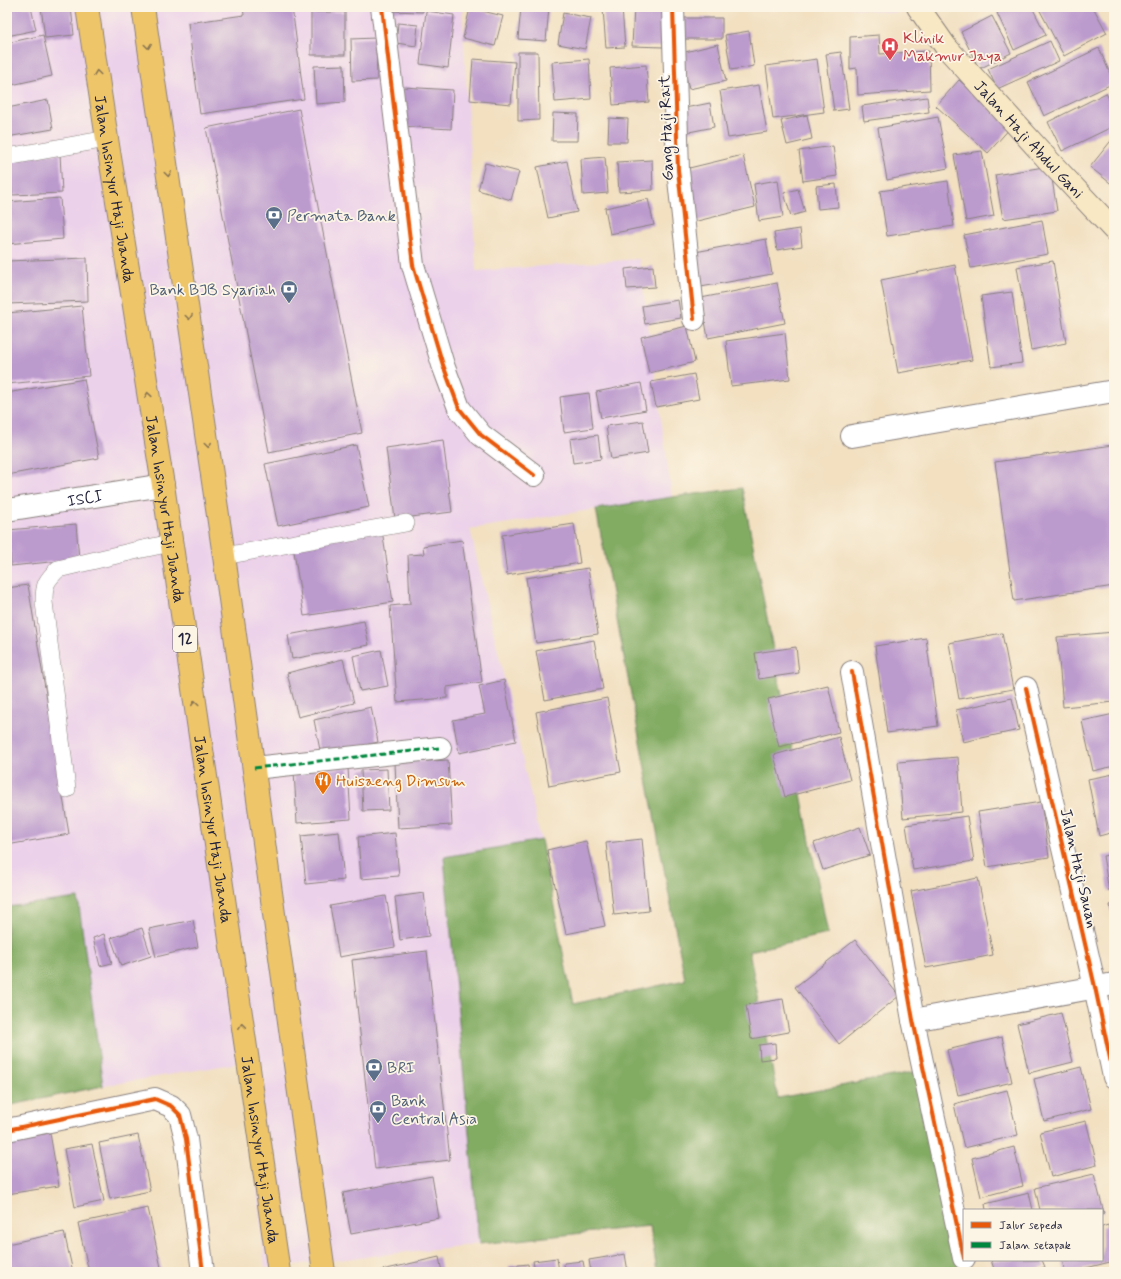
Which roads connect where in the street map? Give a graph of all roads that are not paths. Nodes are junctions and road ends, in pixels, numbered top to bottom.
1 (87, 7) edge
2 (143, 7) edge
3 (382, 7) edge
4 (673, 7) edge
5 (918, 7) edge
6 (107, 139) junction
7 (7, 157) edge
8 (1114, 230) edge
9 (694, 319) dead end
10 (1114, 391) edge
11 (852, 436) dead end
12 (534, 475) dead end
13 (163, 485) junction
14 (7, 510) edge
15 (406, 523) dead end
16 (171, 543) junction
17 (224, 556) junction
18 (852, 672) dead end
19 (1026, 688) dead end
20 (440, 748) dead end
21 (254, 768) junction
22 (67, 789) dead end
23 (1104, 986) edge
24 (913, 1020) junction
25 (1114, 1077) edge
26 (7, 1130) edge
27 (963, 1254) edge
28 (964, 1261) edge
29 (203, 1272) edge
30 (279, 1272) edge
31 (324, 1272) edge
32 (967, 1272) edge

6 -> 1 highway, Jalan Insinyur Haji Juanda / 12
2 -> 17 highway
3 - 12 street
4 - 9 street, Gang Haji Rait
5 - 8 street, Jalan Haji Abdul Gani
6 - 7 lane
13 -> 6 highway, Jalan Insinyur Haji Juanda / 12
10 - 11 street
13 - 14 street, ISCI
13 - 16 highway, Jalan Insinyur Haji Juanda / 12
15 - 17 lane
16 - 22 lane
30 -> 16 highway, Jalan Insinyur Haji Juanda / 12
17 - 21 highway
18 - 24 street
19 - 23 street, Jalan Haji Sauan
20 - 21 street
21 - 31 highway
23 - 24 street
23 - 25 street, Jalan Haji Sauan
24 - 27 street
26 - 29 street
28 - 32 street

